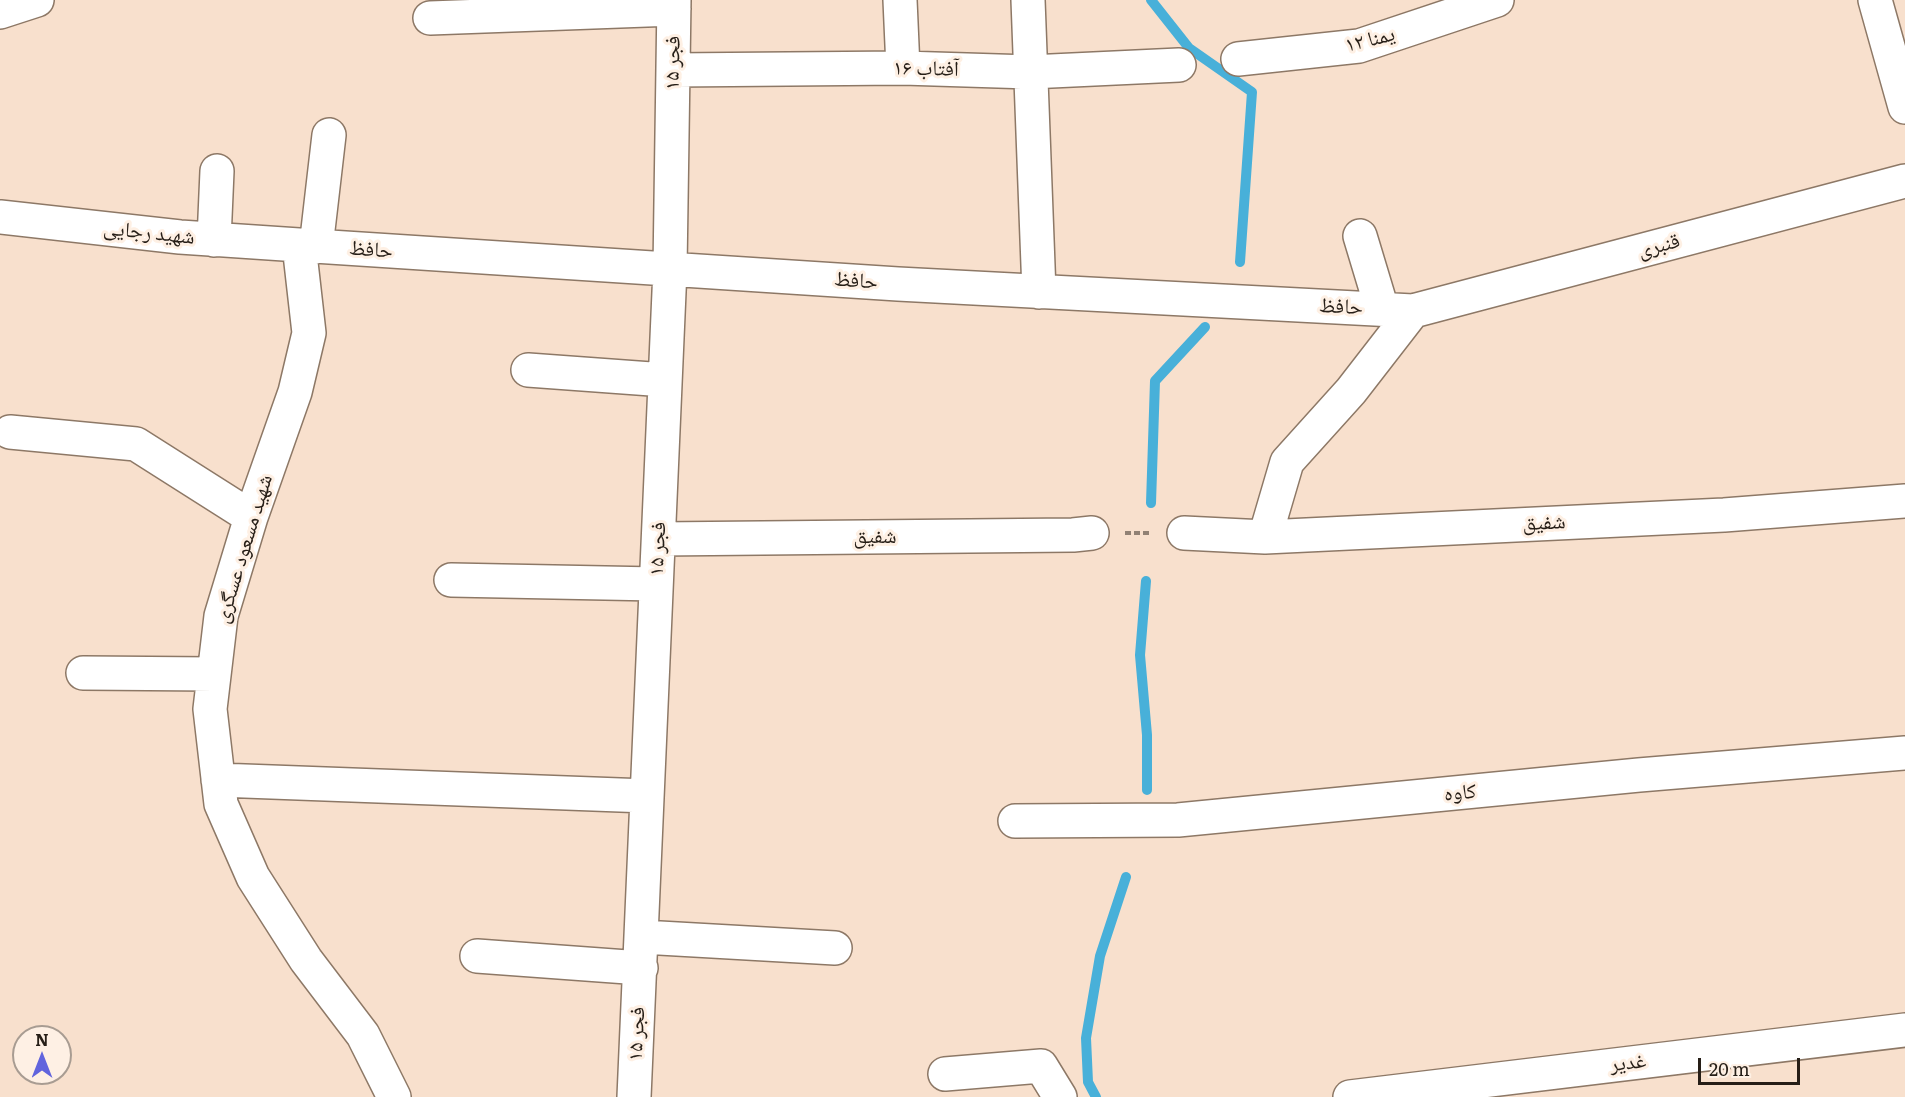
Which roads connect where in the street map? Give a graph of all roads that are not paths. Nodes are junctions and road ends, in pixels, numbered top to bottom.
1 (37, 0) edge
2 (900, 0) edge
3 (1028, 0) edge
4 (1497, 0) edge
5 (1875, 0) edge
6 (674, 5) edge
7 (0, 12) edge
8 (430, 18) dead end
9 (1238, 59) dead end
10 (1179, 65) dead end
11 (903, 68) junction
12 (673, 69) junction
13 (1030, 72) junction
14 (1905, 107) edge
15 (329, 135) dead end
16 (217, 171) dead end
17 (1905, 181) edge
18 (0, 218) edge
19 (1360, 236) dead end
20 (214, 240) junction
21 (308, 246) junction
22 (670, 269) junction
23 (1039, 291) junction
24 (1398, 310) junction
25 (528, 369) dead end
26 (665, 380) junction
27 (10, 432) dead end
28 (1905, 501) edge
29 (251, 518) junction
30 (1092, 533) road end
31 (1184, 533) road end
32 (1265, 537) junction
33 (658, 538) junction
34 (451, 580) dead end
35 (656, 584) junction
36 (83, 673) dead end
37 (214, 674) junction
38 (1905, 753) edge
39 (218, 780) junction
40 (648, 796) junction
41 (1015, 821) dead end
42 (835, 948) dead end
43 (641, 953) junction
44 (477, 956) dead end
45 (1905, 1030) edge
46 (945, 1074) dead end
47 (394, 1097) edge
48 (634, 1097) edge
49 (1060, 1097) edge
50 (1350, 1097) edge

1 - 7 street
2 - 11 street
3 - 13 street
4 - 9 street, یمنا ۱۲
5 - 14 street
6 - 8 street
6 - 12 street, فجر ۱۵
10 - 13 street, آفتاب ۱۶
11 - 12 street, آفتاب ۱۶
11 - 13 street, آفتاب ۱۶
12 - 22 street, فجر ۱۵
13 - 23 street
15 - 21 street, شهید مسعود عسگری
16 - 20 street
17 - 24 street, قنبری
18 - 20 street, شهید رجایی
19 - 24 street
20 - 21 street, شهید رجایی
21 - 22 street, حافظ
21 - 29 street, شهید مسعود عسگری
22 - 23 street, حافظ
22 - 26 street, فجر ۱۵
23 - 24 street, حافظ
24 - 32 street
25 - 26 street
26 - 33 street, فجر ۱۵
27 - 29 street
28 - 32 street, شفیق
29 - 37 street, شهید مسعود عسگری
30 - 33 street, شفیق
31 - 32 street, شفیق
33 - 35 street, فجر ۱۵
34 - 35 street
35 - 40 street, فجر ۱۵
36 - 37 street
37 - 39 street, شهید مسعود عسگری
38 - 41 street, کاوه
39 - 40 street
39 - 47 street, شهید مسعود عسگری
40 - 43 street, فجر ۱۵
42 - 43 street
43 - 44 street
43 - 48 street, فجر ۱۵
45 - 50 street, غدیر
46 - 49 street

